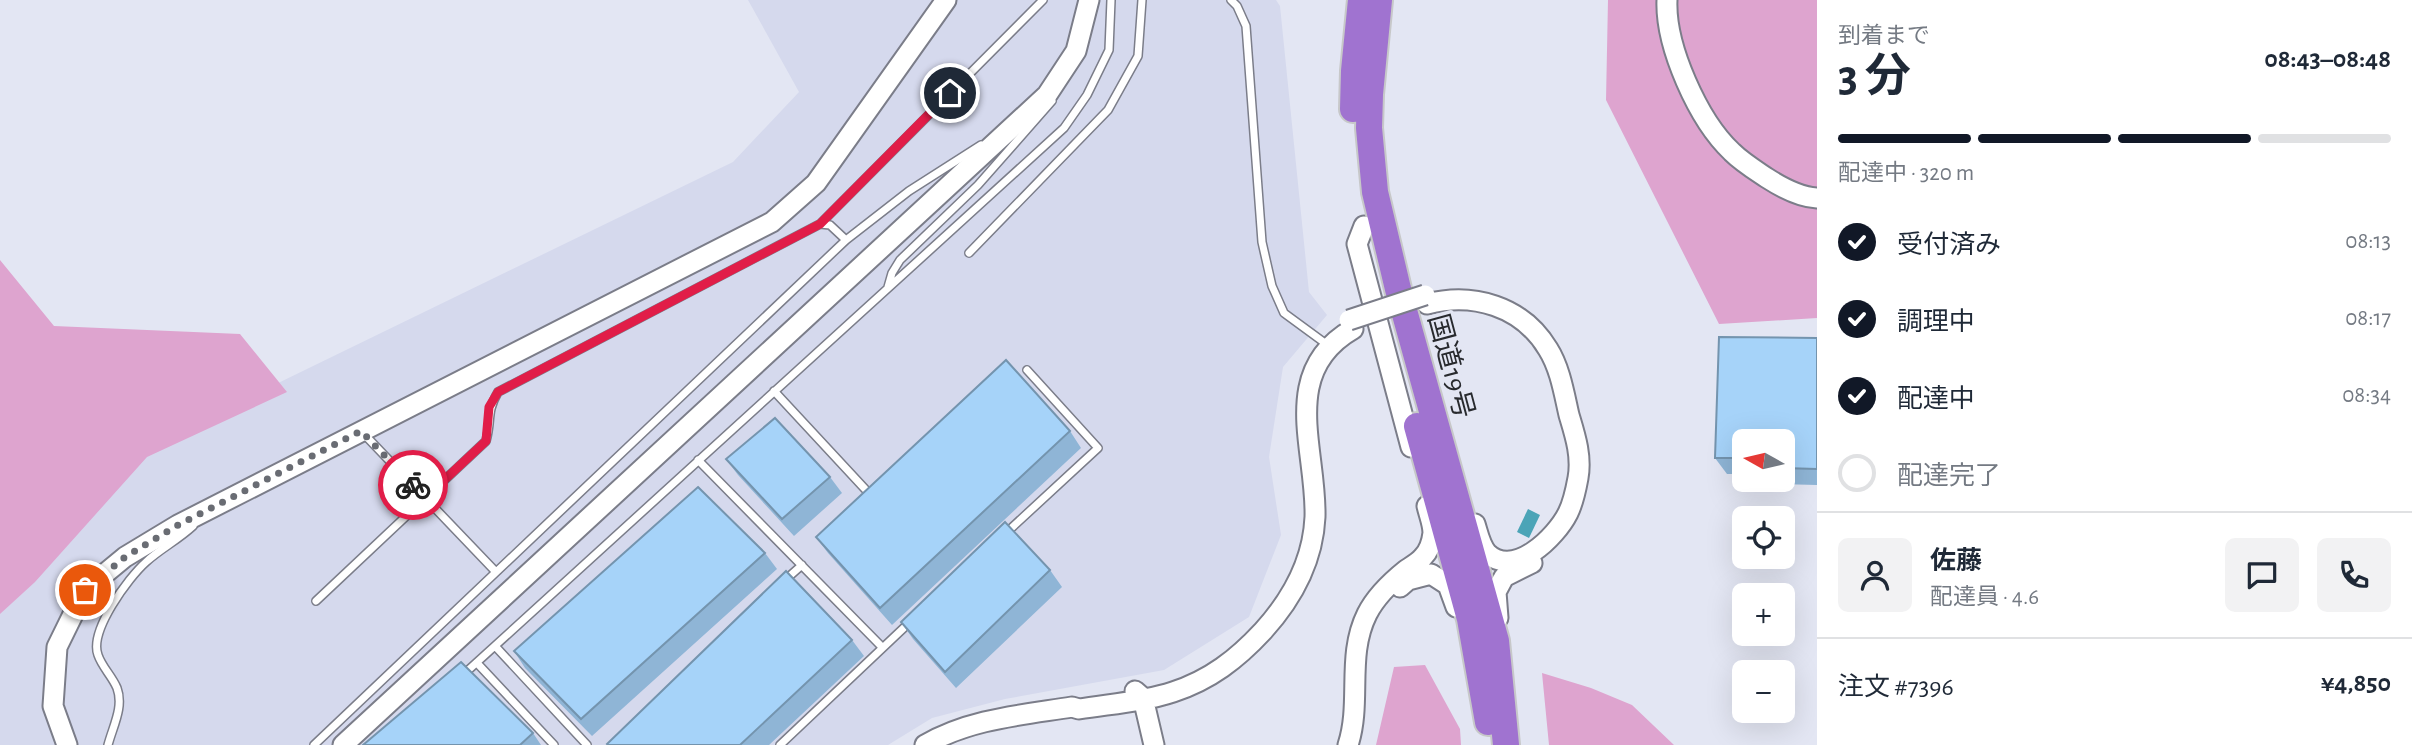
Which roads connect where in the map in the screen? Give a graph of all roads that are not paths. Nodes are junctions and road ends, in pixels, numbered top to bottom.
1 (946, 0) edge
2 (1043, 0) edge
3 (1089, 0) edge
4 (1111, 0) edge
5 (1142, 0) edge
6 (1231, 0) edge
7 (1361, 0) edge
8 (1379, 0) edge
9 (1667, 0) edge
10 (1076, 51) junction
11 (1020, 120) junction
12 (1817, 198) edge
13 (820, 224) junction
14 (1364, 226) junction
15 (846, 240) junction
16 (969, 253) dead end
17 (888, 288) junction
18 (1426, 299) junction
19 (1327, 344) junction
20 (1027, 370) dead end
21 (1425, 385) junction
22 (774, 391) junction
23 (361, 431) junction
24 (698, 460) junction
25 (865, 489) edge
26 (425, 498) junction
27 (210, 509) junction
28 (995, 543) edge
29 (802, 565) junction
30 (496, 572) junction
31 (781, 584) edge
32 (316, 601) dead end
33 (913, 619) edge
34 (1496, 641) junction
35 (495, 646) junction
36 (882, 647) junction
37 (477, 663) junction
38 (456, 681) edge
39 (1136, 697) junction
40 (1487, 716) junction
41 (67, 745) edge
42 (108, 745) edge
43 (314, 745) edge
44 (343, 745) edge
45 (554, 745) edge
46 (587, 745) edge
47 (780, 745) edge
48 (925, 745) edge
49 (1144, 745) edge
50 (1154, 745) edge
51 (1348, 745) edge
52 (1356, 745) edge
53 (1489, 745) edge
54 (1506, 745) edge

1 - 23 street
2 - 13 lane
3 - 10 street
4 - 17 lane
5 - 16 lane
6 - 19 lane
7 - 14 highway, 国道19号
8 - 21 highway, 国道19号
9 - 12 street
10 - 11 street
10 - 17 lane
11 - 15 lane
11 - 44 street
13 - 15 lane
13 - 26 lane
14 - 40 highway, 国道19号
14 - 51 street
15 - 30 lane
17 - 22 lane
18 - 19 street
18 - 21 street
18 - 34 street
19 - 39 street
20 - 28 lane
21 - 34 highway, 国道19号
22 - 24 lane
22 - 25 lane
23 - 26 lane
23 - 27 street
24 - 29 lane
24 - 35 lane
26 - 30 lane
26 - 32 lane
27 - 41 street
27 - 42 lane
29 - 31 lane
29 - 36 lane
30 - 43 lane
33 - 36 lane
34 - 54 highway, 国道19号
35 - 37 lane
35 - 46 lane
36 - 47 lane
37 - 38 lane
37 - 45 lane
39 - 48 street
39 - 49 street
39 - 50 street
40 - 52 street
40 - 53 highway, 国道19号

